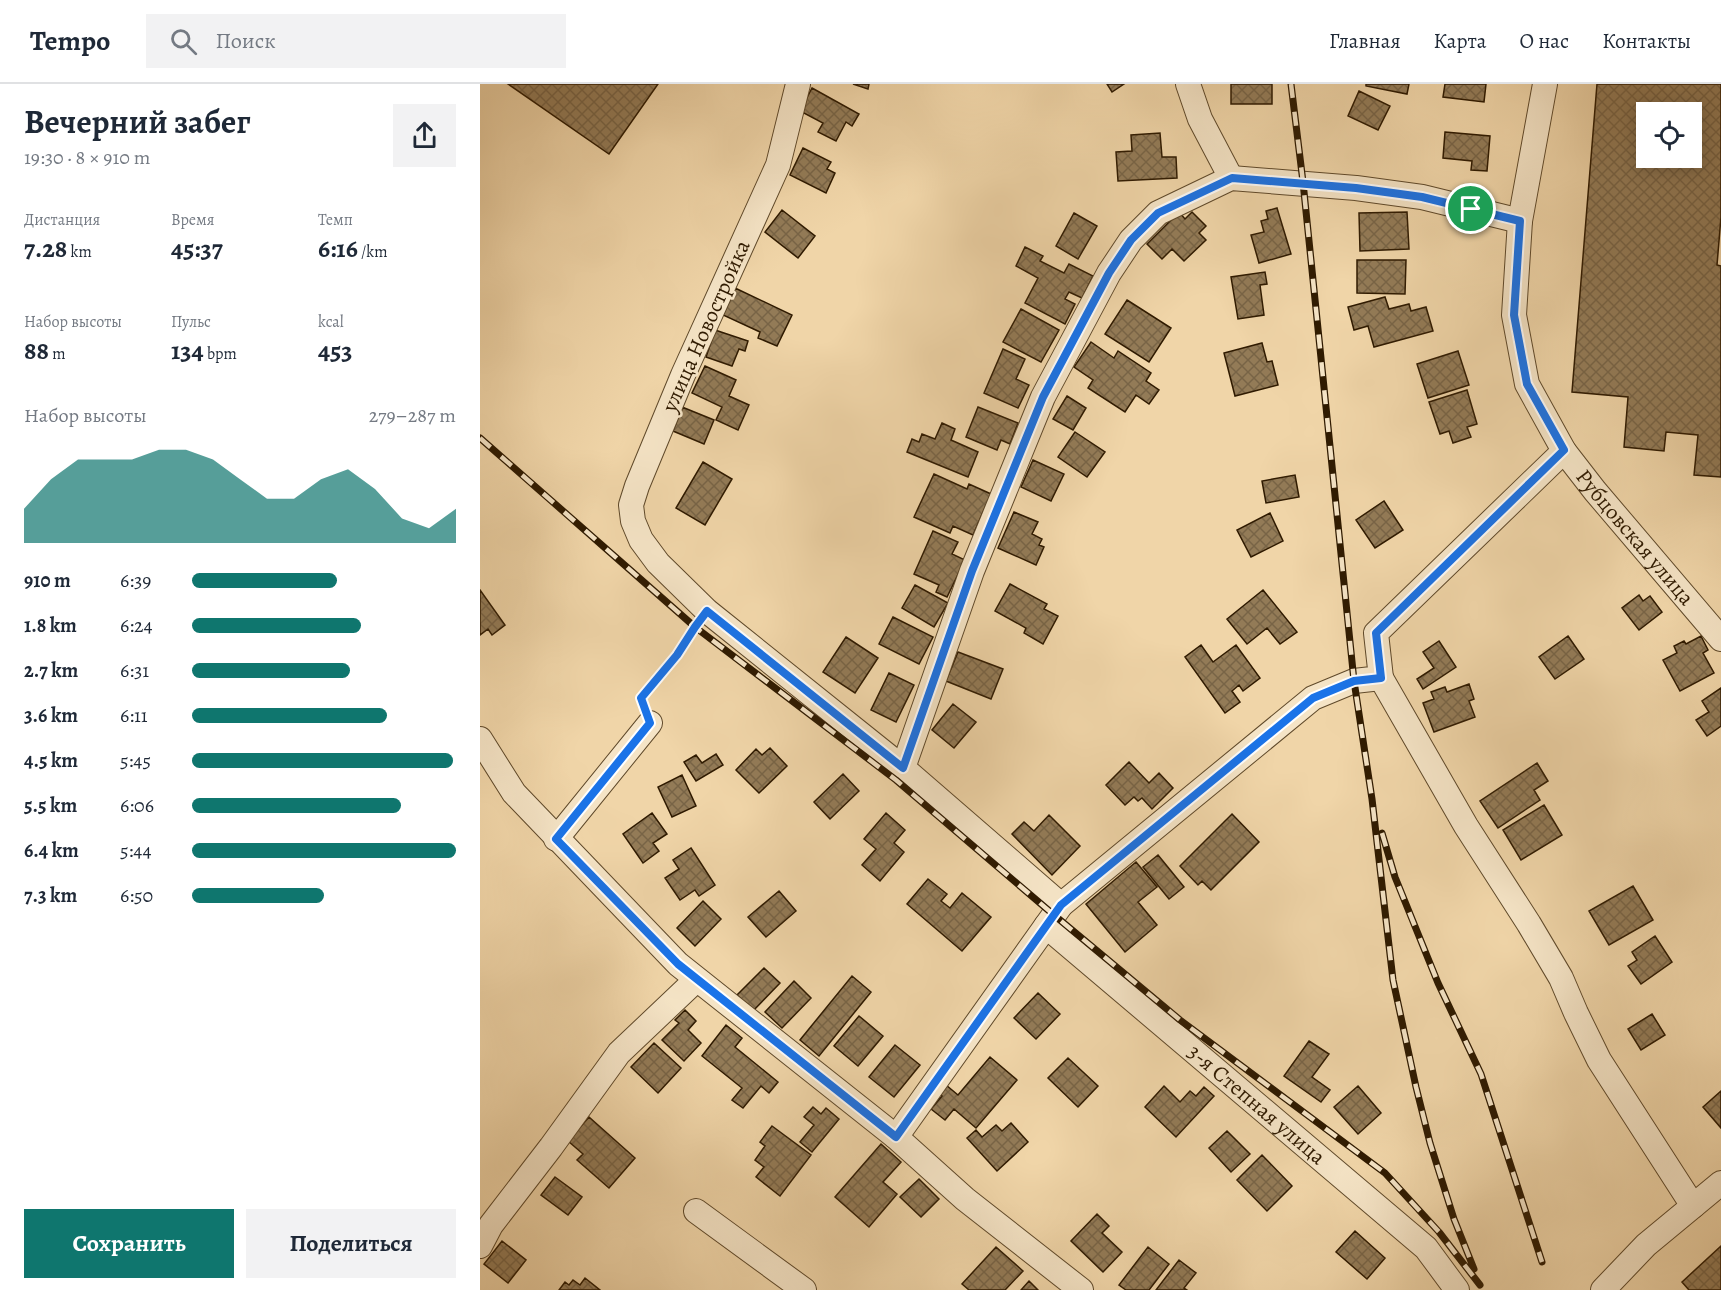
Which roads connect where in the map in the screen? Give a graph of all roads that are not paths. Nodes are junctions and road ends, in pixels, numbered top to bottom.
1 (798, 84) edge
2 (1188, 84) edge
3 (1545, 84) edge
4 (1232, 178) junction
5 (1520, 221) junction
6 (1564, 450) junction
7 (1721, 639) edge
8 (1381, 678) junction
9 (650, 723) road end
10 (480, 739) edge
11 (903, 768) junction
12 (556, 839) junction
13 (1061, 905) junction
14 (1046, 926) junction
15 (696, 980) junction
16 (896, 1137) junction
17 (1721, 1183) edge
18 (1693, 1206) junction
19 (696, 1211) dead end
20 (480, 1246) edge
21 (804, 1290) edge
22 (1081, 1290) edge
23 (1457, 1290) edge
24 (1603, 1290) edge

1 - 11 street, улица Новостройка
2 - 4 street
3 - 5 street, Рубцовская улица
4 - 5 street
4 - 11 street
5 - 6 street, Рубцовская улица
6 - 7 street, Рубцовская улица
6 - 8 street
8 - 13 street
8 - 18 street
9 - 12 street
10 - 12 street
11 - 13 street
12 - 15 street
13 - 14 street
14 - 16 street
14 - 23 street, 3-я Степная улица
15 - 16 street
15 - 20 street
16 - 22 street
17 - 18 street
18 - 24 street
19 - 21 street

